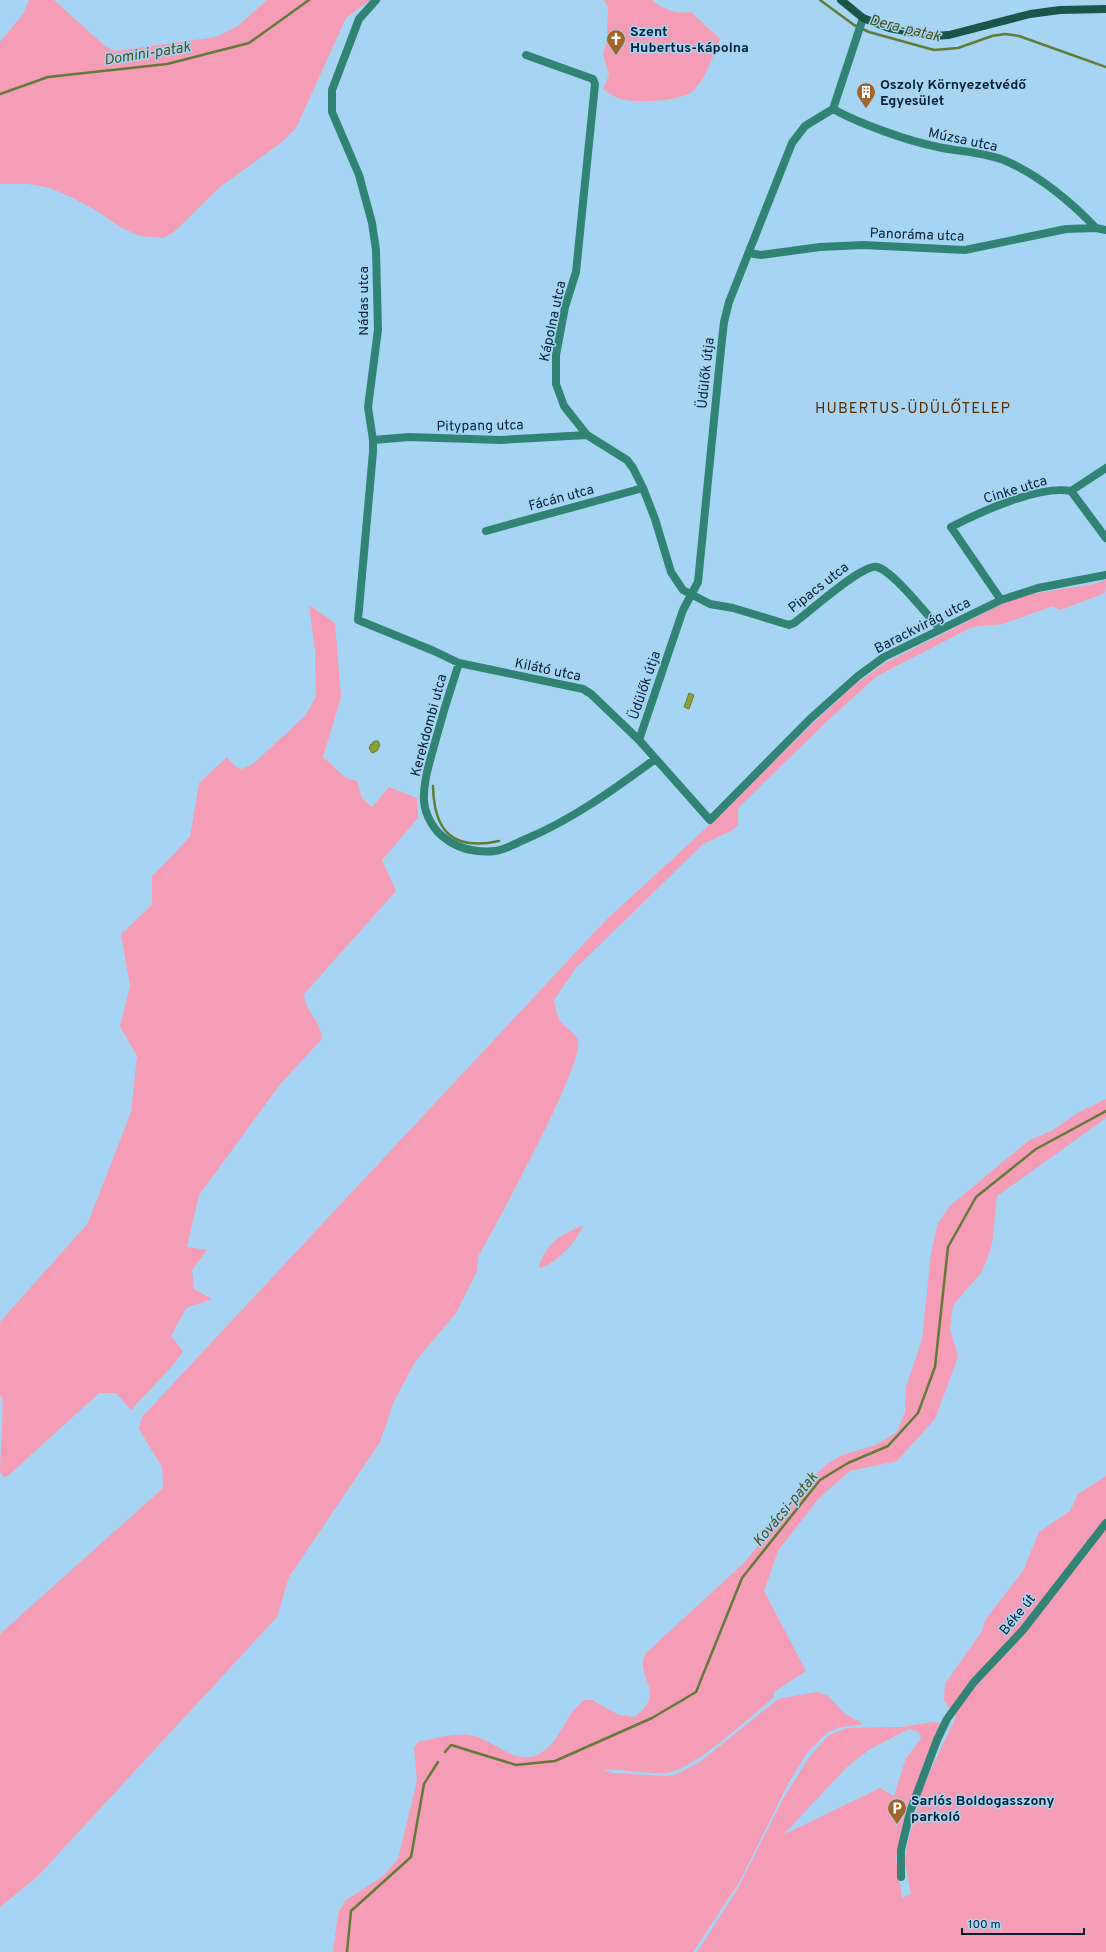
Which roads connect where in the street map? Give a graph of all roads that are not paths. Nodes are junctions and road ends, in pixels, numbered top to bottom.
1 (376, 0) edge
2 (841, 0) edge
3 (1106, 9) edge
4 (862, 20) junction
5 (526, 55) dead end
6 (833, 109) junction
7 (1096, 228) junction
8 (1106, 230) edge
9 (750, 253) junction
10 (587, 434) junction
11 (373, 440) junction
12 (1106, 468) edge
13 (643, 488) junction
14 (1070, 491) junction
15 (486, 531) dead end
16 (1106, 538) edge
17 (1106, 575) edge
18 (690, 595) junction
19 (1001, 600) junction
20 (358, 620) joint
21 (940, 629) junction
22 (459, 663) junction
23 (639, 740) junction
24 (654, 760) junction
25 (710, 820) joint
26 (1106, 1523) edge
27 (901, 1877) dead end

1 - 11 street, Nádas utca
2 - 4 main road
3 - 4 main road
4 - 6 street
5 - 10 street, Kápolna utca
6 - 7 street, Múzsa utca
6 - 9 street, Üdülők útja
7 - 8 street, Panoráma utca
7 - 9 street, Panoráma utca
9 - 18 street, Üdülők útja
10 - 11 street, Pitypang utca
10 - 13 street, Kápolna utca
11 - 20 street, Nádas utca
12 - 14 street
13 - 15 street, Fácán utca
13 - 18 street, Kápolna utca
14 - 16 street
14 - 19 street, Cinke utca
17 - 19 street, Barackvirág utca
18 - 21 street, Pipacs utca
18 - 23 street, Üdülők útja
19 - 21 street, Barackvirág utca
20 - 22 street, Kilátó utca
21 - 25 street, Barackvirág utca
22 - 23 street, Kilátó utca
22 - 24 street, Kerekdombi utca
23 - 24 street, Kilátó utca
24 - 25 street, Kilátó utca
26 - 27 street, Béke út

